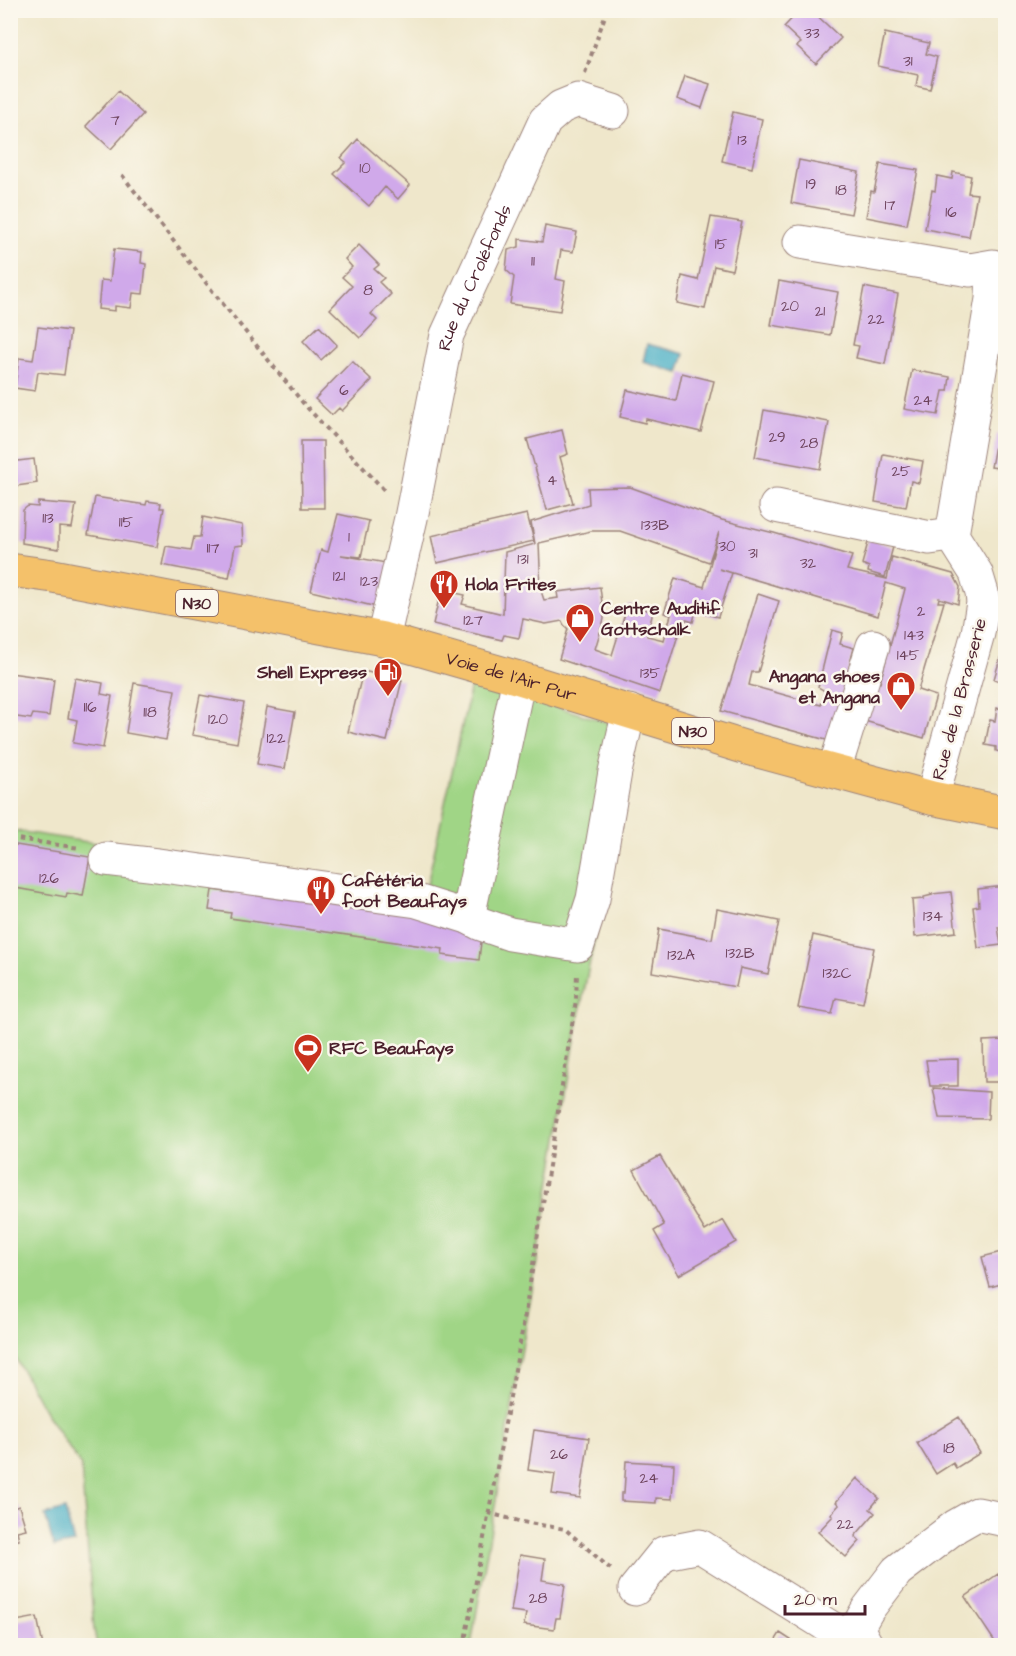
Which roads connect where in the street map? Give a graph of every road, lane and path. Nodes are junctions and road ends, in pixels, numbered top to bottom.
1 (607, 10) edge
2 (578, 100) junction
3 (613, 111) dead end
4 (122, 175) dead end
5 (800, 242) dead end
6 (999, 263) edge
7 (776, 506) dead end
8 (411, 518) junction
9 (952, 535) junction
10 (10, 570) edge
11 (383, 639) junction
12 (873, 646) dead end
13 (519, 678) junction
14 (629, 711) junction
15 (834, 771) junction
16 (932, 798) junction
17 (1005, 813) edge
18 (10, 838) edge
19 (106, 859) joint
20 (468, 917) junction
21 (578, 945) junction
22 (488, 1513) junction
23 (1005, 1520) edge
24 (635, 1589) joint
25 (862, 1636) edge
26 (464, 1646) edge

1 - 2 path
2 - 3 street
2 - 8 street, Rue du Croléfonds
4 - 8 path
5 - 6 street
6 - 9 street
7 - 9 street
8 - 11 street, Rue du Croléfonds
9 - 16 street, Rue de la Brasserie
10 - 11 main road, Voie de l'Air Pur / N30
11 - 13 main road, Voie de l'Air Pur / N30
12 - 15 street
13 - 14 main road, Voie de l'Air Pur / N30
13 - 20 street
14 - 15 main road, Voie de l'Air Pur / N30
14 - 21 street
15 - 16 main road, Voie de l'Air Pur / N30
16 - 17 main road, Voie de l'Air Pur / N30
18 - 19 path
19 - 20 street
20 - 21 street
21 - 22 path
22 - 24 path
22 - 26 path
23 - 25 street
24 - 25 street

